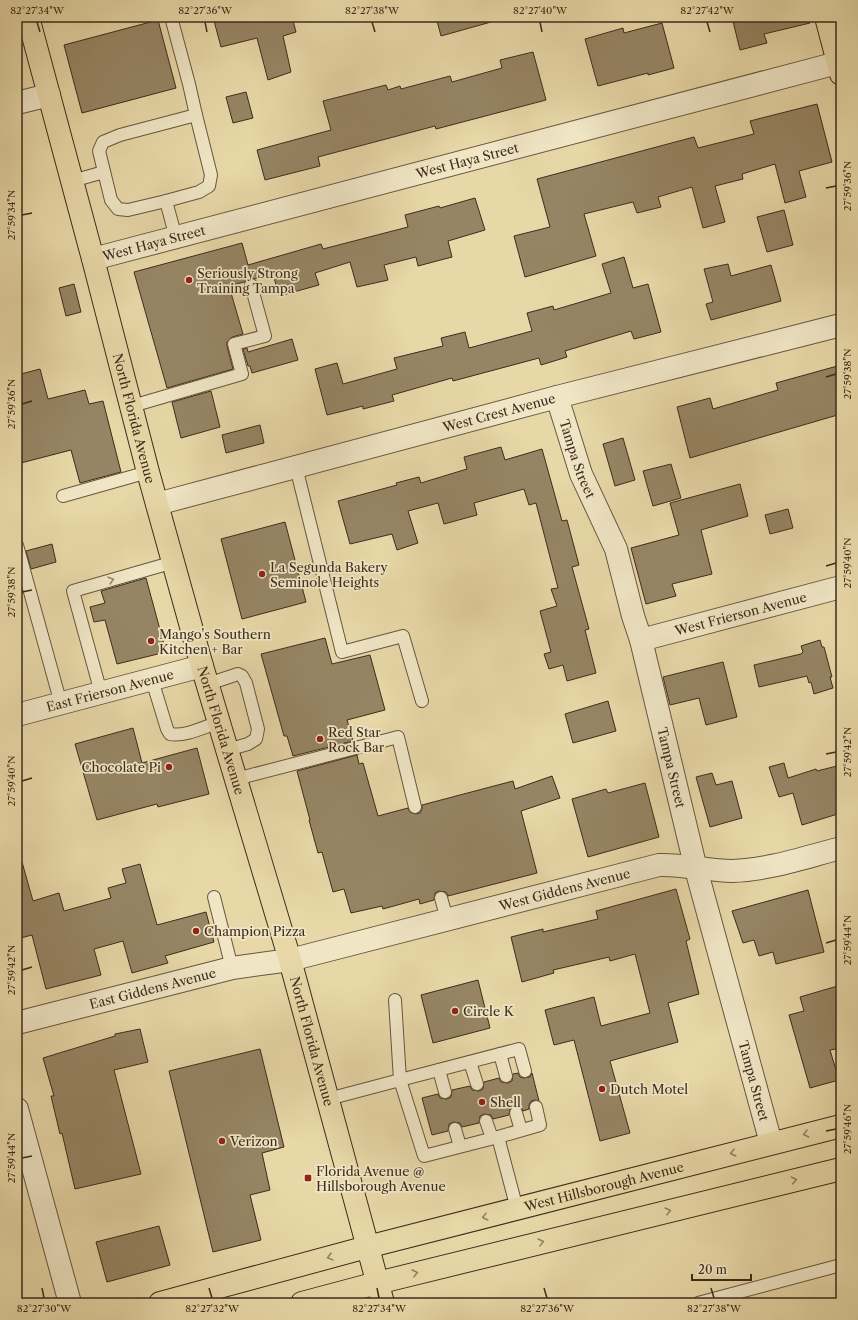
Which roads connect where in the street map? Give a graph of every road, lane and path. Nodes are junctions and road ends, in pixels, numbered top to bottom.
1 (28, 17) edge
2 (171, 17) edge
3 (826, 17) edge
4 (840, 67) edge
5 (49, 95) junction
6 (17, 103) edge
7 (196, 115) junction
8 (104, 172) junction
9 (72, 181) junction
10 (166, 201) junction
11 (176, 238) junction
12 (93, 259) junction
13 (251, 285) dead end
14 (841, 325) edge
15 (557, 397) junction
16 (132, 406) junction
17 (296, 467) junction
18 (148, 472) junction
19 (63, 496) dead end
20 (157, 504) junction
21 (17, 545) edge
22 (174, 562) junction
23 (841, 587) edge
24 (641, 640) junction
25 (205, 675) junction
26 (152, 680) junction
27 (101, 693) junction
28 (422, 700) dead end
29 (61, 704) junction
30 (17, 715) edge
31 (219, 722) junction
32 (227, 750) junction
33 (236, 779) junction
34 (416, 806) dead end
35 (841, 848) edge
36 (696, 868) junction
37 (214, 897) dead end
38 (442, 898) dead end
39 (447, 919) junction
40 (290, 960) junction
41 (232, 968) junction
42 (395, 1000) dead end
43 (17, 1023) edge
44 (500, 1054) junction
45 (470, 1062) junction
46 (439, 1070) junction
47 (525, 1071) dead end
48 (506, 1076) dead end
49 (400, 1080) junction
50 (476, 1084) dead end
51 (445, 1092) dead end
52 (328, 1099) junction
53 (536, 1107) dead end
54 (17, 1109) edge
55 (516, 1112) dead end
56 (486, 1121) dead end
57 (841, 1126) edge
58 (455, 1129) dead end
59 (521, 1130) junction
60 (495, 1137) junction
61 (771, 1143) junction
62 (460, 1146) junction
63 (841, 1168) edge
64 (517, 1208) junction
65 (367, 1247) junction
66 (841, 1265) edge
67 (380, 1293) edge
68 (70, 1303) edge
69 (160, 1303) edge
70 (302, 1303) edge
71 (698, 1303) edge

1 - 5 main road, North Florida Avenue
2 - 7 lane
3 - 4 main road
4 - 11 street, West Haya Street
5 - 6 street
5 - 9 main road, North Florida Avenue
7 - 8 lane
7 - 10 lane
8 - 9 lane
8 - 10 lane
9 - 12 main road, North Florida Avenue
10 - 11 lane
11 - 12 street, West Haya Street
12 - 16 main road, North Florida Avenue
13 - 16 lane
14 - 15 street, West Crest Avenue
15 - 17 street, West Crest Avenue
15 - 24 street, Tampa Street
16 - 18 main road, North Florida Avenue
17 - 20 street, West Crest Avenue
17 - 28 lane
18 - 19 lane
18 - 20 main road, North Florida Avenue
20 - 22 main road, North Florida Avenue
21 - 29 lane
22 - 25 main road, North Florida Avenue
27 -> 22 lane
23 - 24 street, West Frierson Avenue
24 - 36 street, Tampa Street
25 - 26 street, East Frierson Avenue
25 - 31 main road, North Florida Avenue
25 - 32 lane
26 - 27 street, East Frierson Avenue
26 - 31 lane
27 - 29 street, East Frierson Avenue
29 - 30 street, East Frierson Avenue
31 - 32 main road, North Florida Avenue
32 - 33 main road, North Florida Avenue
33 - 34 lane
33 - 40 main road, North Florida Avenue
35 - 36 street, West Giddens Avenue
36 - 39 street, West Giddens Avenue
36 - 61 street, Tampa Street
37 - 41 lane
38 - 39 lane
39 - 40 street, West Giddens Avenue
40 - 41 street, East Giddens Avenue
40 - 52 main road, North Florida Avenue
41 - 43 street, East Giddens Avenue
42 - 49 lane
44 - 45 lane
44 - 47 lane
44 - 48 lane
45 - 46 lane
45 - 50 lane
46 - 49 lane
46 - 51 lane
49 - 52 lane
49 - 62 lane
52 - 65 main road, North Florida Avenue
53 - 59 lane
54 - 68 street
55 - 59 lane
56 - 60 lane
57 -> 61 main road, West Hillsborough Avenue
58 - 62 lane
59 - 60 lane
60 - 62 lane
60 - 64 lane
61 -> 64 main road, West Hillsborough Avenue
67 -> 63 main road
64 -> 65 main road, West Hillsborough Avenue
65 - 67 main road, North Florida Avenue
65 -> 69 main road, West Hillsborough Avenue
66 - 71 lane
67 - 70 main road

